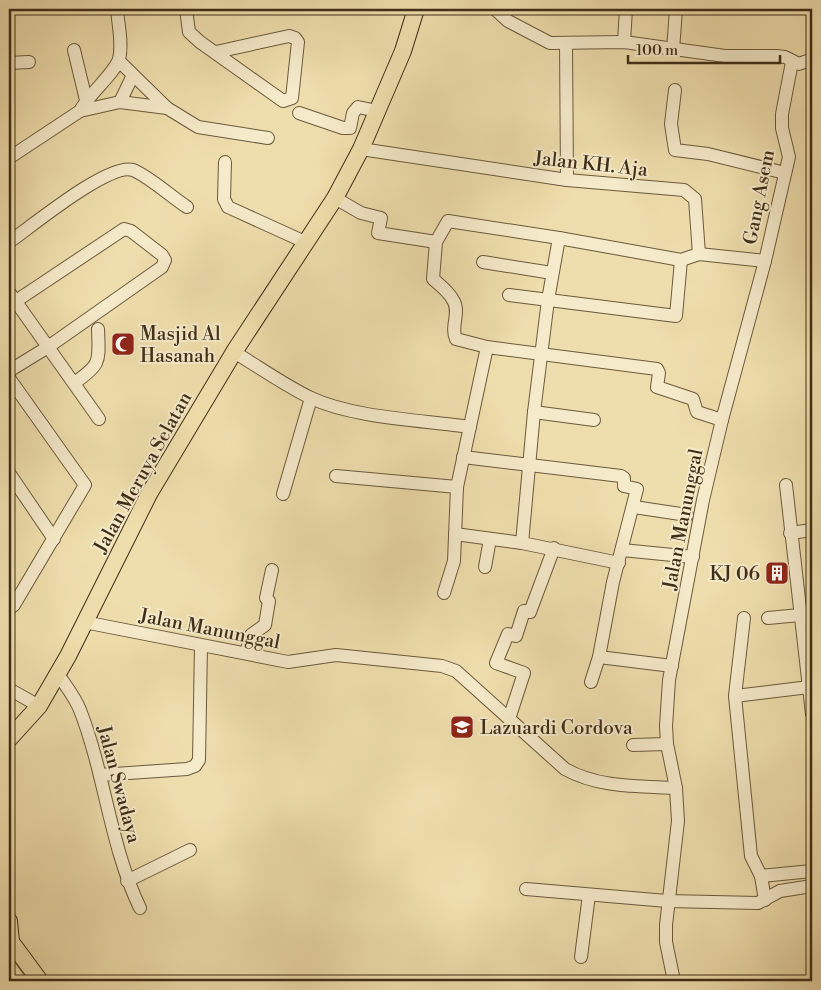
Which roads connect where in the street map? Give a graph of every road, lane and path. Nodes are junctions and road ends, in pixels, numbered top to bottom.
1 (117, 9) edge
2 (186, 9) edge
3 (416, 9) edge
4 (495, 9) edge
5 (626, 9) edge
6 (676, 9) edge
7 (624, 42) junction
8 (566, 43) junction
9 (74, 50) dead end
10 (673, 50) junction
11 (216, 52) junction
12 (812, 59) edge
13 (29, 62) dead end
14 (118, 62) junction
15 (792, 62) junction
16 (9, 63) edge
17 (132, 75) junction
18 (675, 90) dead end
19 (120, 102) junction
20 (83, 106) junction
21 (167, 108) junction
22 (377, 111) junction
23 (299, 113) dead end
24 (268, 138) dead end
25 (361, 149) junction
26 (9, 158) edge
27 (225, 162) dead end
28 (785, 173) junction
29 (568, 180) junction
30 (335, 198) junction
31 (187, 207) dead end
32 (559, 238) junction
33 (9, 242) edge
34 (305, 242) junction
35 (436, 242) junction
36 (699, 254) junction
37 (681, 260) junction
38 (765, 261) junction
39 (484, 262) dead end
40 (552, 273) junction
41 (509, 295) dead end
42 (12, 297) edge
43 (548, 300) junction
44 (98, 329) dead end
45 (48, 347) junction
46 (487, 347) junction
47 (234, 352) junction
48 (542, 354) junction
49 (9, 371) edge
50 (9, 378) edge
51 (74, 383) junction
52 (310, 398) junction
53 (534, 412) junction
54 (100, 419) dead end
55 (594, 420) dead end
56 (722, 420) junction
57 (470, 427) junction
58 (463, 457) junction
59 (528, 466) junction
60 (9, 473) edge
61 (336, 476) dead end
62 (786, 485) dead end
63 (457, 487) junction
64 (283, 494) dead end
65 (634, 507) junction
66 (687, 515) dead end
67 (812, 530) edge
68 (790, 533) junction
69 (455, 534) junction
70 (54, 539) junction
71 (490, 539) junction
72 (522, 543) junction
73 (554, 548) junction
74 (622, 550) junction
75 (693, 557) junction
76 (619, 563) junction
77 (485, 567) dead end
78 (272, 570) dead end
79 (444, 593) dead end
80 (10, 604) edge
81 (800, 615) junction
82 (744, 618) dead end
83 (768, 618) dead end
84 (84, 622) junction
85 (201, 646) junction
86 (246, 653) junction
87 (599, 657) junction
88 (672, 666) junction
89 (58, 674) junction
90 (591, 682) dead end
91 (809, 688) junction
92 (9, 689) edge
93 (735, 696) junction
94 (39, 706) junction
95 (812, 714) edge
96 (509, 718) junction
97 (9, 740) edge
98 (667, 744) junction
99 (632, 745) dead end
100 (100, 775) junction
101 (676, 788) junction
102 (190, 850) dead end
103 (812, 871) edge
104 (761, 876) junction
105 (127, 881) junction
106 (812, 886) edge
107 (526, 889) dead end
108 (590, 895) junction
109 (667, 900) junction
110 (765, 900) junction
111 (140, 908) dead end
112 (9, 921) edge
113 (10, 941) edge
114 (581, 957) dead end
115 (9, 970) edge
116 (16, 981) edge
117 (40, 981) edge
118 (674, 981) edge

1 - 14 street
2 - 11 street
3 - 22 main road, Jalan Meruya Selatan
4 - 8 street
5 - 7 street
6 - 10 street
7 - 8 street
7 - 10 street
8 - 29 street
9 - 20 street
10 - 15 street
11 - 11 street
12 - 15 street
13 - 16 street
14 - 17 street
14 - 20 street
15 - 28 street, Gang Asem
17 - 19 street
17 - 21 street
18 - 28 street
19 - 20 street
19 - 21 street
20 - 26 street
21 - 24 street
22 - 23 street
22 - 25 main road, Jalan Meruya Selatan
25 - 29 street, Jalan KH. Aja
25 - 30 main road, Jalan Meruya Selatan
27 - 34 street
28 - 38 street, Gang Asem
29 - 36 street, Jalan KH. Aja
30 - 34 main road, Jalan Meruya Selatan
30 - 35 street
31 - 33 street
32 - 35 street
32 - 37 street
32 - 40 street
34 - 47 main road, Jalan Meruya Selatan
35 - 46 street
36 - 37 street
36 - 38 street
37 - 43 street
38 - 56 street, Jalan Manunggal
39 - 40 street
40 - 43 street
41 - 43 street
42 - 45 street
42 - 45 street
43 - 48 street
44 - 51 street
45 - 49 street
45 - 51 street
46 - 48 street
46 - 57 street
47 - 52 street
47 - 84 main road, Jalan Meruya Selatan
48 - 53 street
48 - 56 street
50 - 70 street
51 - 54 street
52 - 57 street
52 - 64 street
53 - 55 street
53 - 59 street
56 - 75 street, Jalan Manunggal
57 - 58 street
58 - 59 street
58 - 63 street
59 - 65 street
59 - 72 street
60 - 70 street
61 - 63 street
62 - 68 street
63 - 69 street
65 - 66 street
65 - 74 street
67 - 68 street
68 - 81 street
69 - 71 street
69 - 79 street
70 - 80 street
71 - 72 street
71 - 77 street
72 - 73 street
73 - 76 street
73 - 96 street
74 - 75 street
74 - 76 street
75 - 88 street, Jalan Manunggal
76 - 87 street
78 - 86 street
81 - 83 street
81 - 91 street
82 - 93 street
84 - 85 street, Jalan Manunggal
84 - 89 main road, Jalan Meruya Selatan
85 - 86 street, Jalan Manunggal
85 - 100 street
86 - 96 street, Jalan Manunggal
87 - 88 street
87 - 90 street
88 - 98 street, Jalan Manunggal
89 - 94 main road, Jalan Meruya Selatan
89 - 100 street, Jalan Swadaya
91 - 93 street
91 - 95 street
92 - 94 street
93 - 104 street
94 - 97 main road, Jalan Meruya Selatan
96 - 101 street, Jalan Manunggal
98 - 99 street
98 - 101 street, Jalan Manunggal
100 - 105 street, Jalan Swadaya
101 - 109 street, Jalan Manunggal
102 - 105 street
103 - 104 street
104 - 110 street
105 - 111 street, Jalan Swadaya
106 - 110 street
107 - 108 street
108 - 109 street
108 - 114 street
109 - 110 street
109 - 118 street, Jalan Manunggal
112 - 113 main road
113 - 117 main road
115 - 116 highway

